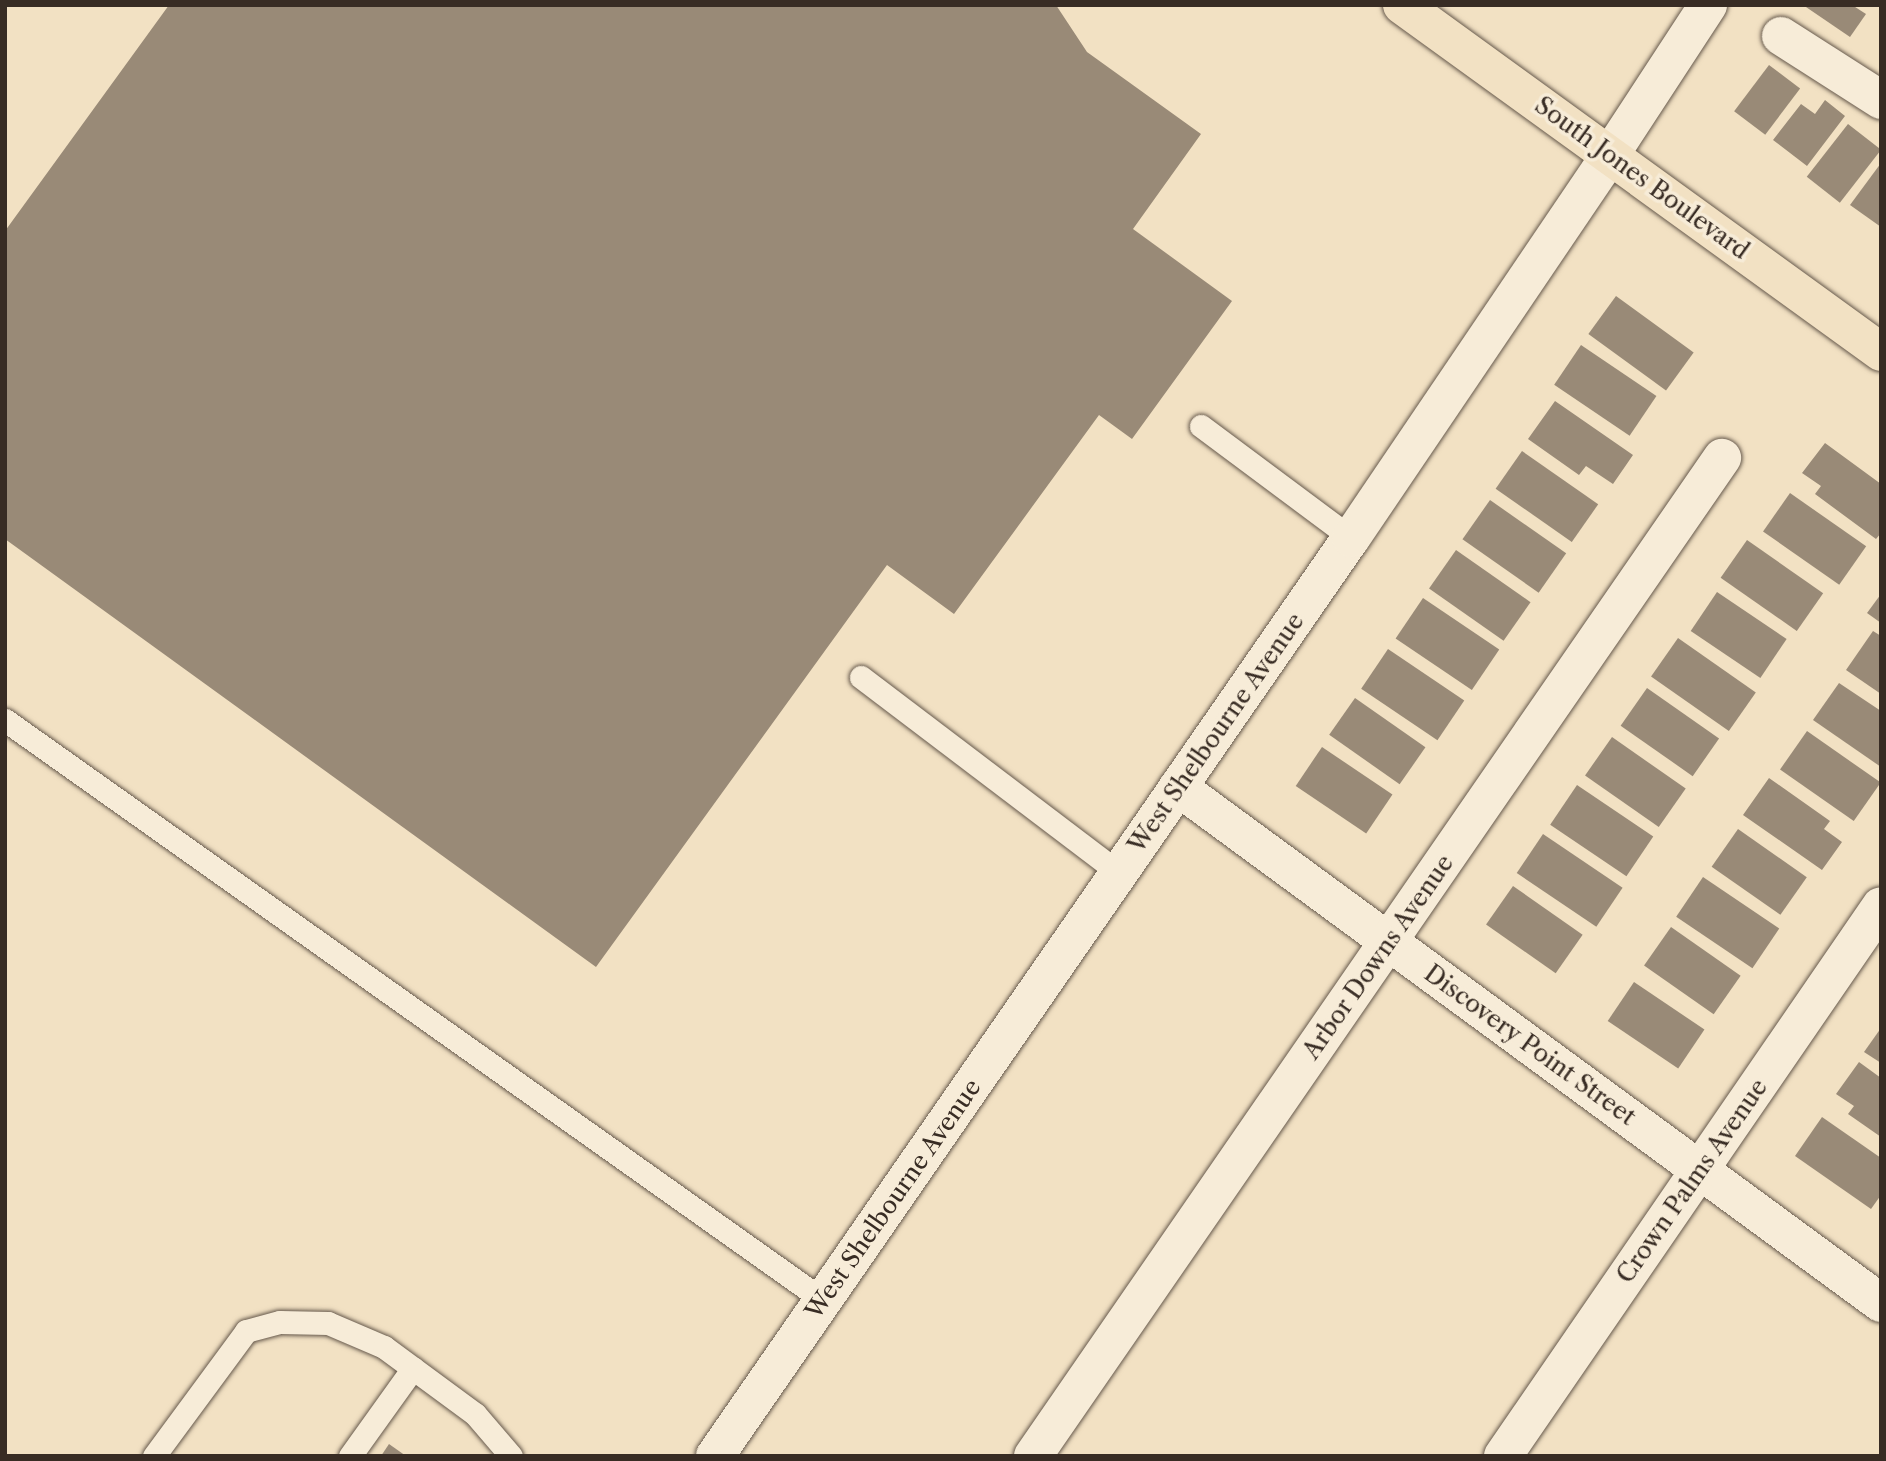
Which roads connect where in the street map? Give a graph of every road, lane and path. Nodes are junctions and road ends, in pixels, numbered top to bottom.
1 (1402, 5) edge
2 (1708, 5) edge
3 (1782, 36) dead end
4 (1877, 88) edge
5 (1610, 155) junction
6 (1881, 352) edge
7 (1200, 426) dead end
8 (1722, 458) dead end
9 (1351, 538) junction
10 (860, 677) dead end
11 (5, 720) edge
12 (1178, 787) junction
13 (1119, 873) junction
14 (1881, 906) edge
15 (1389, 942) junction
16 (1699, 1170) junction
17 (823, 1300) junction
18 (1881, 1303) edge
19 (413, 1368) junction
20 (153, 1456) edge
21 (350, 1456) edge
22 (511, 1456) edge
23 (715, 1456) edge
24 (1033, 1456) edge
25 (1503, 1456) edge

1 - 5 main road, South Jones Boulevard
2 - 5 street, West Shelbourne Avenue
3 - 4 street
5 - 6 main road, South Jones Boulevard
5 - 9 street, West Shelbourne Avenue
7 - 9 lane
8 - 15 street, Arbor Downs Avenue
9 - 12 street, West Shelbourne Avenue
10 - 13 lane
11 - 17 lane
12 - 13 street, West Shelbourne Avenue
12 - 15 street, Discovery Point Street
13 - 17 street, West Shelbourne Avenue
14 - 16 street, Crown Palms Avenue
15 - 16 street, Discovery Point Street
15 - 24 street, Arbor Downs Avenue
16 - 18 street, Discovery Point Street
16 - 25 street, Crown Palms Avenue
17 - 23 street, West Shelbourne Avenue
19 - 20 lane
19 - 21 lane
19 - 22 lane

